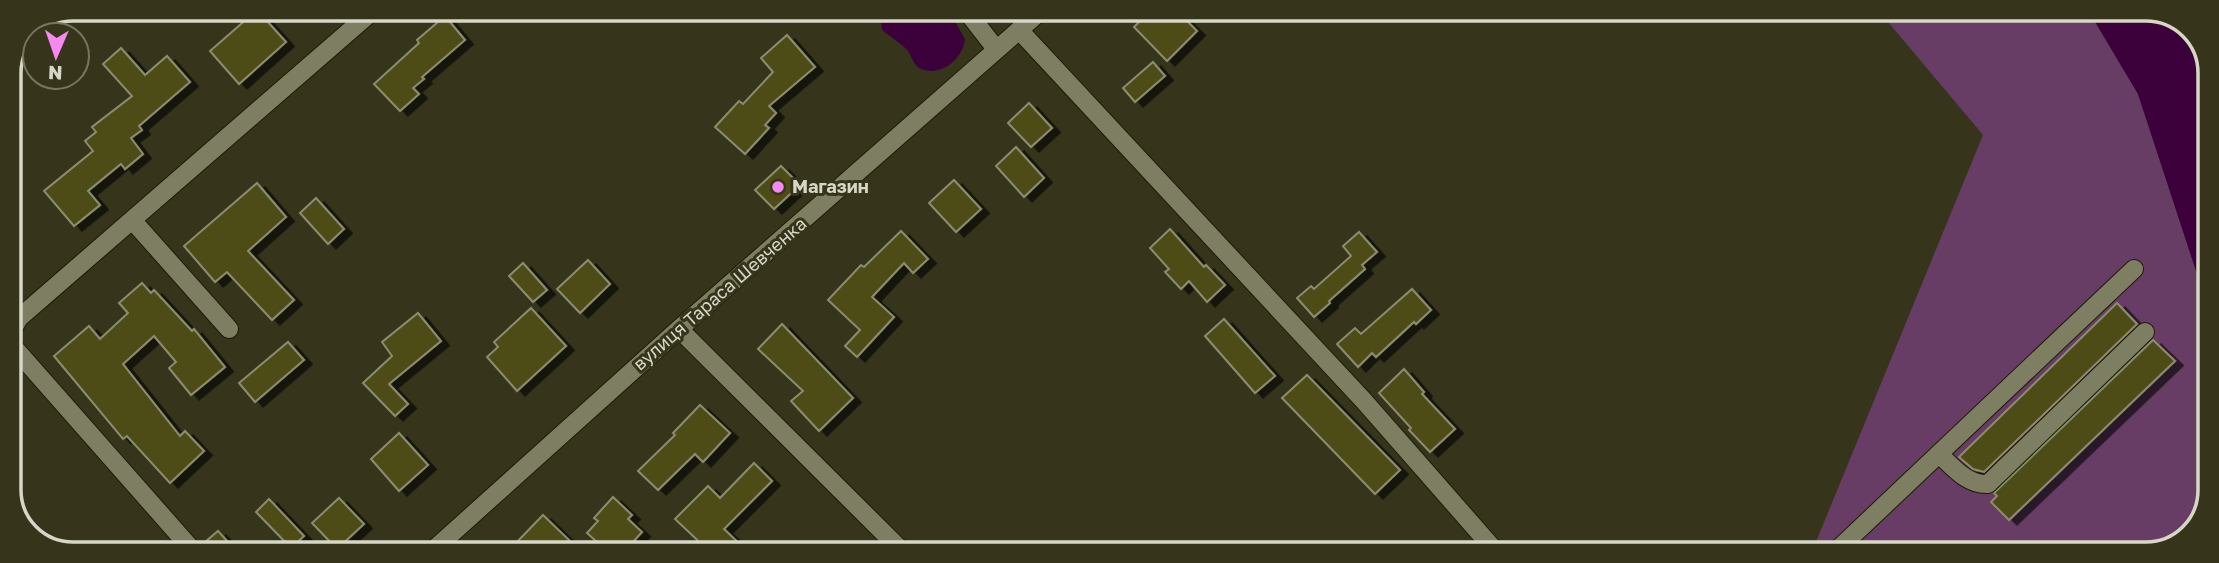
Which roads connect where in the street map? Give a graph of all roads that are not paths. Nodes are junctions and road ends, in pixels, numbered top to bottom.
1 (361, 21) edge
2 (974, 21) edge
3 (1029, 21) edge
4 (1018, 30) junction
5 (996, 49) junction
6 (133, 221) junction
7 (2134, 269) dead end
8 (21, 316) edge
9 (229, 329) dead end
10 (680, 329) junction
11 (2145, 332) dead end
12 (21, 356) edge
13 (1939, 454) junction
14 (185, 542) edge
15 (442, 542) edge
16 (892, 542) edge
17 (1486, 542) edge
18 (1846, 542) edge

1 - 6 street
2 - 5 street
3 - 4 street, вулиця Тараса Шевченка
4 - 5 street, вулиця Тараса Шевченка
4 - 17 street
5 - 10 street, вулиця Тараса Шевченка
6 - 8 street
6 - 9 street
7 - 13 street
10 - 15 street, вулиця Тараса Шевченка
10 - 16 street
11 - 13 street
12 - 14 street
13 - 18 street

